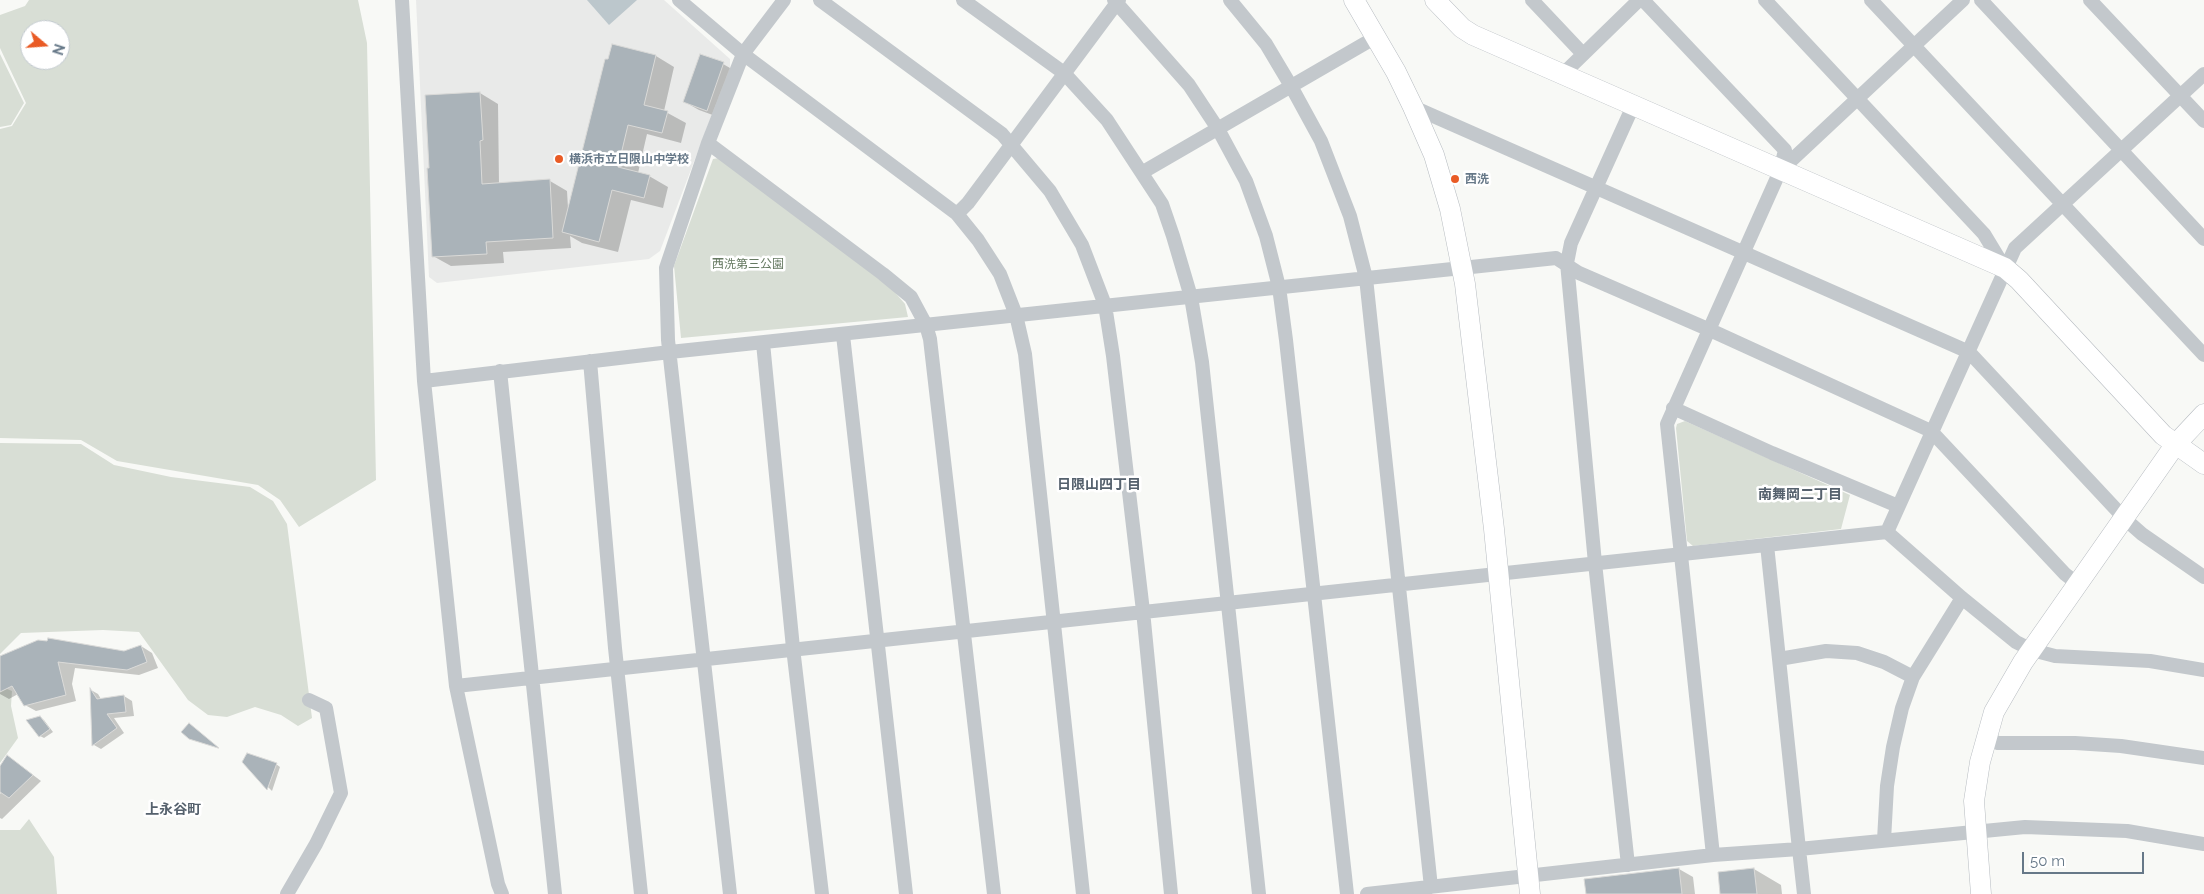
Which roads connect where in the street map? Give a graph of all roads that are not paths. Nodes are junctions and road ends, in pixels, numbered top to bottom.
1 (402, 0) edge
2 (679, 0) edge
3 (784, 0) edge
4 (820, 0) edge
5 (964, 0) edge
6 (1230, 0) edge
7 (1355, 0) edge
8 (1435, 0) edge
9 (1532, 0) edge
10 (1641, 0) edge
11 (1765, 0) edge
12 (1871, 0) edge
13 (1963, 0) edge
14 (1981, 0) edge
15 (2090, 0) edge
16 (1116, 1) edge
17 (1376, 37) junction
18 (1914, 46) junction
19 (743, 54) junction
20 (1583, 54) junction
21 (1064, 73) junction
22 (2204, 74) edge
23 (1562, 75) junction
24 (1292, 86) junction
25 (2181, 96) junction
26 (1857, 100) junction
27 (1633, 106) junction
28 (1413, 107) junction
29 (2204, 121) edge
30 (1218, 129) junction
31 (1011, 143) junction
32 (708, 144) junction
33 (2121, 151) junction
34 (1780, 171) junction
35 (1143, 172) junction
36 (1596, 187) junction
37 (2064, 205) junction
38 (957, 214) junction
39 (2204, 239) edge
40 (1744, 253) junction
41 (1566, 263) junction
42 (1462, 267) junction
43 (2005, 268) junction
44 (1366, 278) junction
45 (1279, 287) junction
46 (1191, 297) junction
47 (1105, 305) junction
48 (1016, 315) junction
49 (926, 325) junction
50 (1710, 330) junction
51 (843, 335) junction
52 (763, 343) junction
53 (670, 352) junction
54 (1969, 352) junction
55 (2204, 355) edge
56 (590, 361) junction
57 (500, 372) junction
58 (424, 381) junction
59 (1673, 408) junction
60 (2204, 414) edge
61 (1931, 431) junction
62 (2175, 445) junction
63 (2204, 464) edge
64 (1898, 506) junction
65 (2125, 519) junction
66 (1887, 532) junction
67 (1767, 545) junction
68 (1680, 555) junction
69 (1595, 563) junction
70 (1499, 574) junction
71 (2204, 577) edge
72 (2078, 584) junction
73 (1399, 585) junction
74 (1314, 594) junction
75 (1962, 598) junction
76 (1226, 604) junction
77 (1143, 612) junction
78 (1053, 621) junction
79 (966, 631) junction
80 (878, 640) junction
81 (793, 648) junction
82 (2032, 650) junction
83 (705, 658) junction
84 (1779, 659) junction
85 (617, 667) junction
86 (2204, 670) edge
87 (1913, 677) junction
88 (532, 678) junction
89 (456, 686) junction
90 (309, 700) dead end
91 (1986, 738) junction
92 (2204, 758) edge
93 (1975, 831) junction
94 (1884, 840) junction
95 (2204, 844) edge
96 (1798, 849) junction
97 (1714, 856) junction
98 (1628, 865) junction
99 (1529, 886) edge
100 (1431, 887) junction
101 (287, 894) edge
102 (502, 894) edge
103 (555, 894) edge
104 (641, 894) edge
105 (730, 894) edge
106 (822, 894) edge
107 (906, 894) edge
108 (994, 894) edge
109 (1083, 894) edge
110 (1171, 894) edge
111 (1259, 894) edge
112 (1347, 894) edge
113 (1367, 894) edge
114 (1804, 894) edge
115 (1981, 894) edge

1 - 58 street
2 - 19 street
3 - 19 street
4 - 31 street
5 - 21 street
6 - 24 street
7 - 17 street
8 - 23 street
9 - 20 street
10 - 20 street
10 - 34 street
11 - 26 street
12 - 18 street
13 - 18 street
14 - 33 street
15 - 25 street
16 - 21 street
16 - 30 street
17 - 24 street
17 - 28 street
18 - 26 street
18 - 37 street
19 - 32 street
19 - 38 street
20 - 23 street
21 - 31 street
21 - 35 street
22 - 25 street
23 - 27 street
24 - 30 street
24 - 44 street
25 - 29 street
25 - 33 street
26 - 34 street
26 - 43 street
27 - 34 street
27 - 36 street
28 - 36 street
28 - 42 street
30 - 35 street
30 - 45 street
31 - 38 street
31 - 47 street
32 - 49 street
32 - 53 street
33 - 37 street
33 - 39 street
34 - 40 street
34 - 43 street
35 - 46 street
36 - 40 street
36 - 41 street
37 - 43 street
37 - 55 street
38 - 48 street
40 - 50 street
40 - 54 street
41 - 42 street
41 - 50 street
41 - 69 street
42 - 44 street
42 - 70 street
43 - 54 street
43 - 62 street
44 - 45 street
44 - 73 street
45 - 46 street
45 - 74 street
46 - 47 street
46 - 76 street
47 - 48 street
47 - 77 street
48 - 49 street
48 - 78 street
49 - 51 street
49 - 79 street
50 - 59 street
50 - 61 street
51 - 52 street
51 - 80 street
52 - 53 street
52 - 81 street
53 - 56 street
53 - 83 street
54 - 61 street
54 - 65 street
56 - 57 street
56 - 85 street
57 - 58 street
57 - 88 street
58 - 89 street
59 - 64 street
59 - 68 street
60 - 62 street
61 - 64 street
61 - 72 street
62 - 63 street
62 - 65 street
64 - 66 street
65 - 71 street
65 - 72 street
66 - 67 street
66 - 75 street
67 - 68 street
67 - 84 street
68 - 69 street
68 - 97 street
69 - 70 street
69 - 98 street
70 - 73 street
70 - 99 street
72 - 82 street
73 - 74 street
73 - 100 street
74 - 76 street
74 - 112 street
75 - 82 street
75 - 87 street
76 - 77 street
76 - 111 street
77 - 78 street
77 - 110 street
78 - 79 street
78 - 109 street
79 - 80 street
79 - 108 street
80 - 81 street
80 - 107 street
81 - 83 street
81 - 106 street
82 - 86 street
82 - 91 street
83 - 85 street
83 - 105 street
84 - 87 street
84 - 96 street
85 - 88 street
85 - 104 street
87 - 94 street
88 - 89 street
88 - 103 street
89 - 102 street
90 - 101 street
91 - 92 street
91 - 93 street
93 - 94 street
93 - 95 street
93 - 115 street
94 - 96 street
96 - 97 street
96 - 114 street
97 - 98 street
98 - 99 street
99 - 100 street
100 - 113 street

